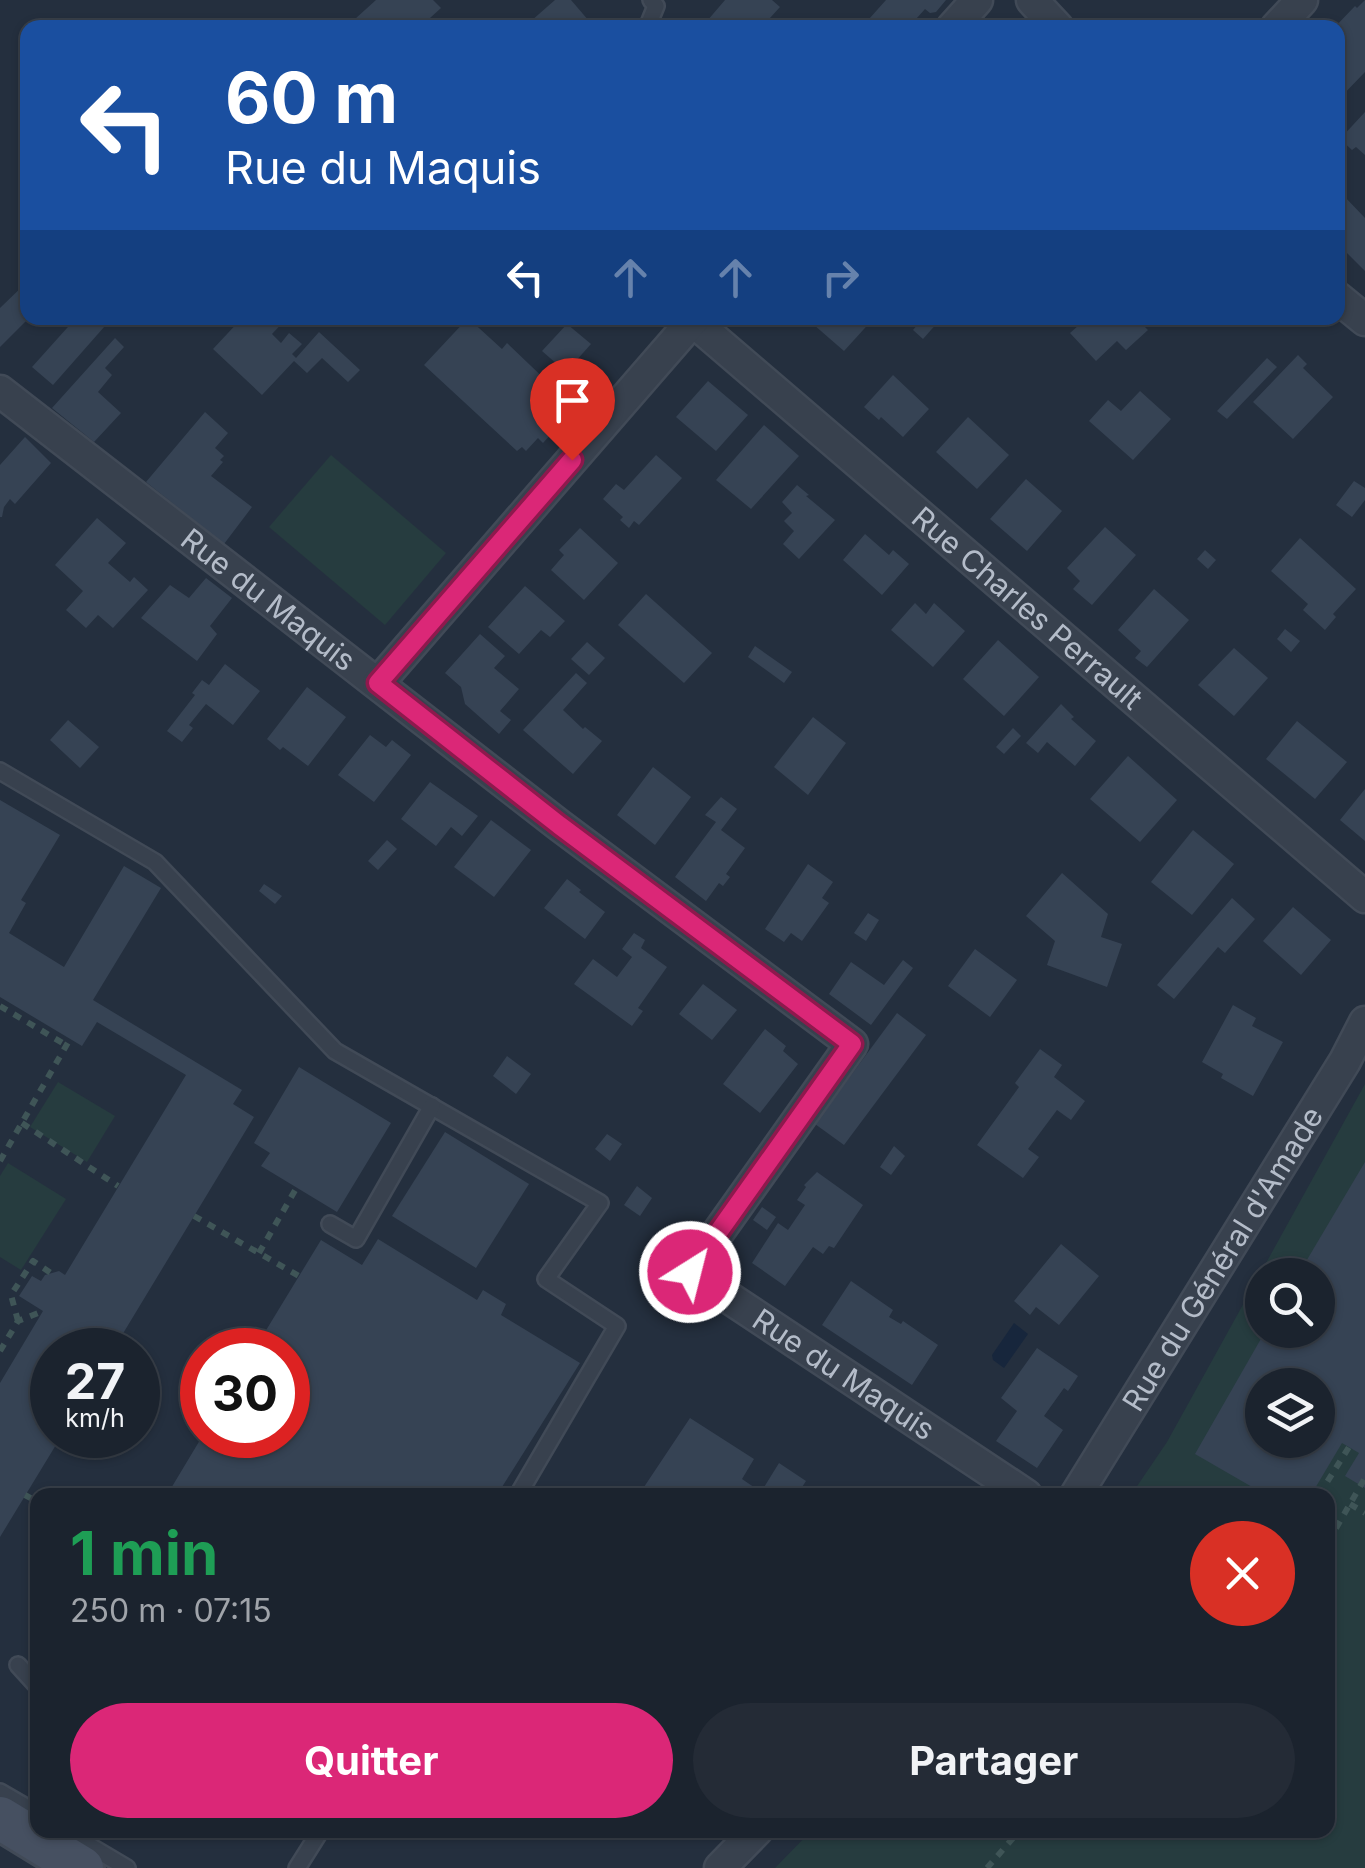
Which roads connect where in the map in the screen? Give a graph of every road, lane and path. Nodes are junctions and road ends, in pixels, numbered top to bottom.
1 (977, 0) edge
2 (1032, 0) edge
3 (1302, 0) edge
4 (959, 20) edge
5 (1051, 20) edge
6 (1283, 20) edge
7 (1345, 304) edge
8 (1365, 320) edge
9 (689, 325) edge
10 (701, 325) edge
11 (0, 392) edge
12 (378, 683) junction
13 (0, 771) edge
14 (1365, 897) edge
15 (0, 1006) edge
16 (1365, 1022) edge
17 (432, 1106) junction
18 (22, 1123) junction
19 (0, 1161) edge
20 (118, 1186) dead end
21 (296, 1187) dead end
22 (194, 1216) dead end
23 (330, 1224) dead end
24 (259, 1253) junction
25 (52, 1273) dead end
26 (299, 1276) dead end
27 (43, 1311) dead end
28 (18, 1321) junction
29 (0, 1351) edge
30 (1349, 1446) dead end
31 (1365, 1478) edge
32 (522, 1488) edge
33 (1015, 1488) edge
34 (1080, 1488) edge
35 (1323, 1488) edge
36 (26, 1495) dead end
37 (30, 1497) edge
38 (1350, 1504) junction
39 (1365, 1513) edge
40 (1335, 1530) edge
41 (18, 1665) dead end
42 (30, 1678) edge
43 (0, 1792) edge
44 (30, 1809) edge
45 (0, 1818) edge
46 (30, 1836) edge
47 (33, 1838) edge
48 (77, 1838) edge
49 (313, 1838) edge
50 (749, 1838) edge
51 (1013, 1838) edge
52 (82, 1868) edge
53 (127, 1868) edge
54 (297, 1868) edge
55 (720, 1868) edge
56 (987, 1868) edge

1 - 4 street
2 - 5 street
3 - 6 street
7 - 8 street
9 - 12 street
10 - 14 street, Rue Charles Perrault
11 - 12 street, Rue du Maquis
12 - 33 street, Rue du Maquis
13 - 17 lane
15 - 18 path
16 - 34 street, Rue du Général d'Amade
17 - 23 lane
17 - 32 lane
18 - 19 path
18 - 20 path
21 - 24 path
22 - 24 path
24 - 26 path
25 - 28 path
27 - 28 path
28 - 29 path
30 - 35 path
31 - 38 path
36 - 37 path
38 - 39 path
38 - 40 path
41 - 42 lane
43 - 44 lane
45 - 46 main road
47 - 52 main road
48 - 53 lane
49 - 54 lane
50 - 55 street
51 - 56 path

